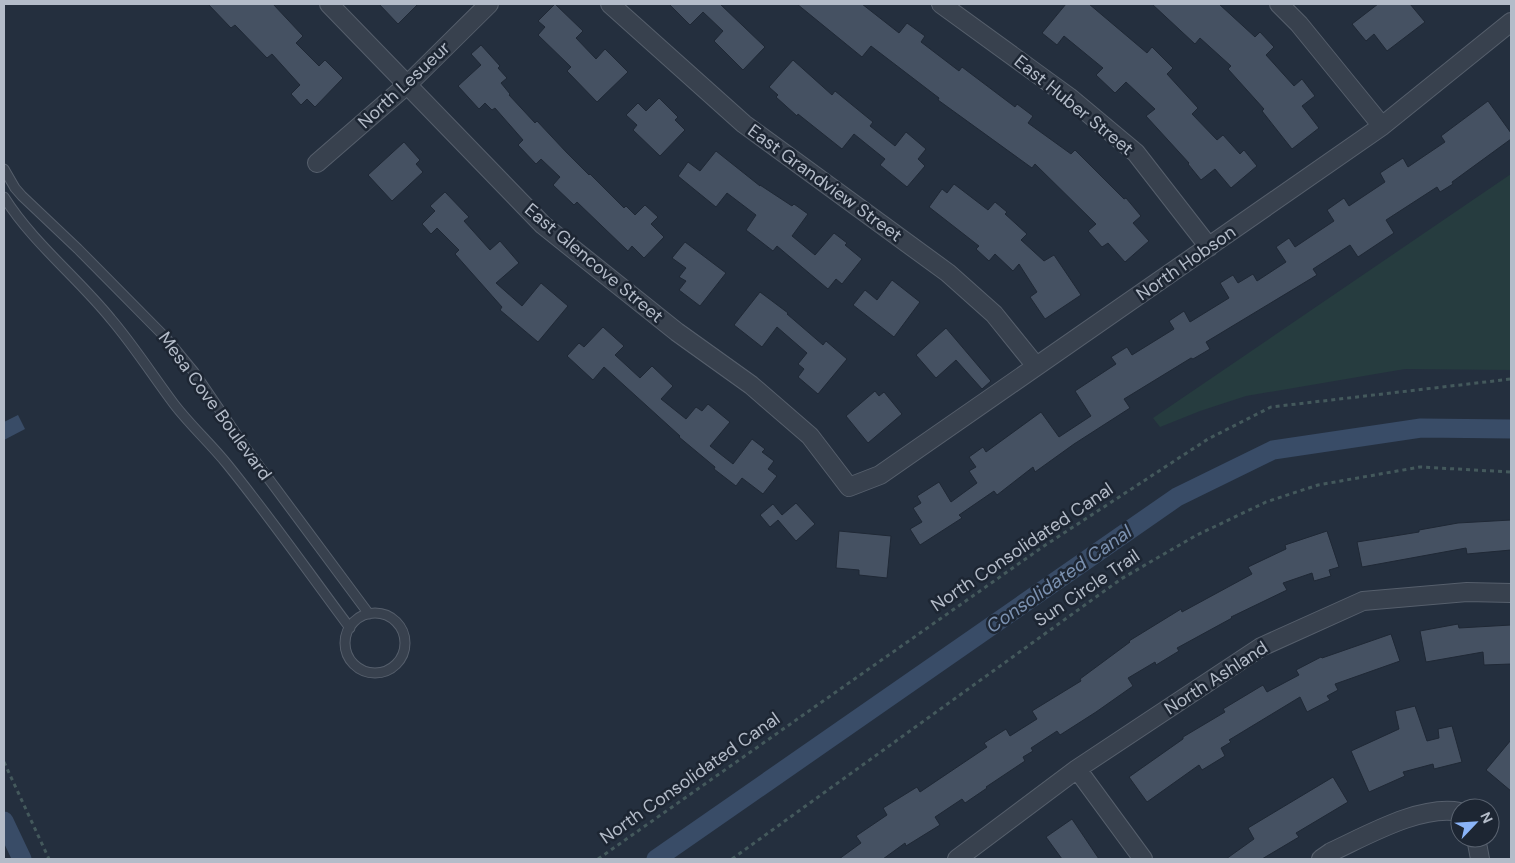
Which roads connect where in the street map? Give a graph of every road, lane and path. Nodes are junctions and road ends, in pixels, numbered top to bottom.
1 (329, 4) edge
2 (489, 4) edge
3 (610, 4) edge
4 (941, 4) edge
5 (1279, 4) edge
6 (1511, 22) edge
7 (408, 84) junction
8 (1382, 126) junction
9 (317, 163) dead end
10 (4, 169) edge
11 (4, 197) edge
12 (1209, 247) junction
13 (1036, 366) junction
14 (1511, 379) edge
15 (1511, 472) edge
16 (849, 486) joint
17 (1511, 593) edge
18 (368, 614) junction
19 (350, 628) junction
20 (4, 762) edge
21 (1077, 769) junction
22 (1450, 810) edge
23 (49, 859) edge
24 (598, 859) edge
25 (732, 859) edge
26 (957, 859) edge
27 (1144, 859) edge
28 (1321, 859) edge

1 - 7 street, East Glencove Street
2 - 7 street, North Lesueur
3 - 13 street, East Grandview Street
4 - 12 street, East Huber Street
5 - 8 street
6 - 8 street, North Hobson
7 - 9 street, North Lesueur
7 - 16 street, East Glencove Street
8 - 12 street, North Hobson
10 - 18 lane, Mesa Cove Boulevard
11 - 19 lane, Mesa Cove Boulevard
12 - 13 street, North Hobson
13 - 16 street, North Hobson
14 - 24 path, North Consolidated Canal
15 - 25 path, Sun Circle Trail
17 - 21 street, North Ashland
18 - 19 lane
18 - 19 lane
20 - 23 path
21 - 26 street, North Ashland
21 - 27 street
22 - 28 street

